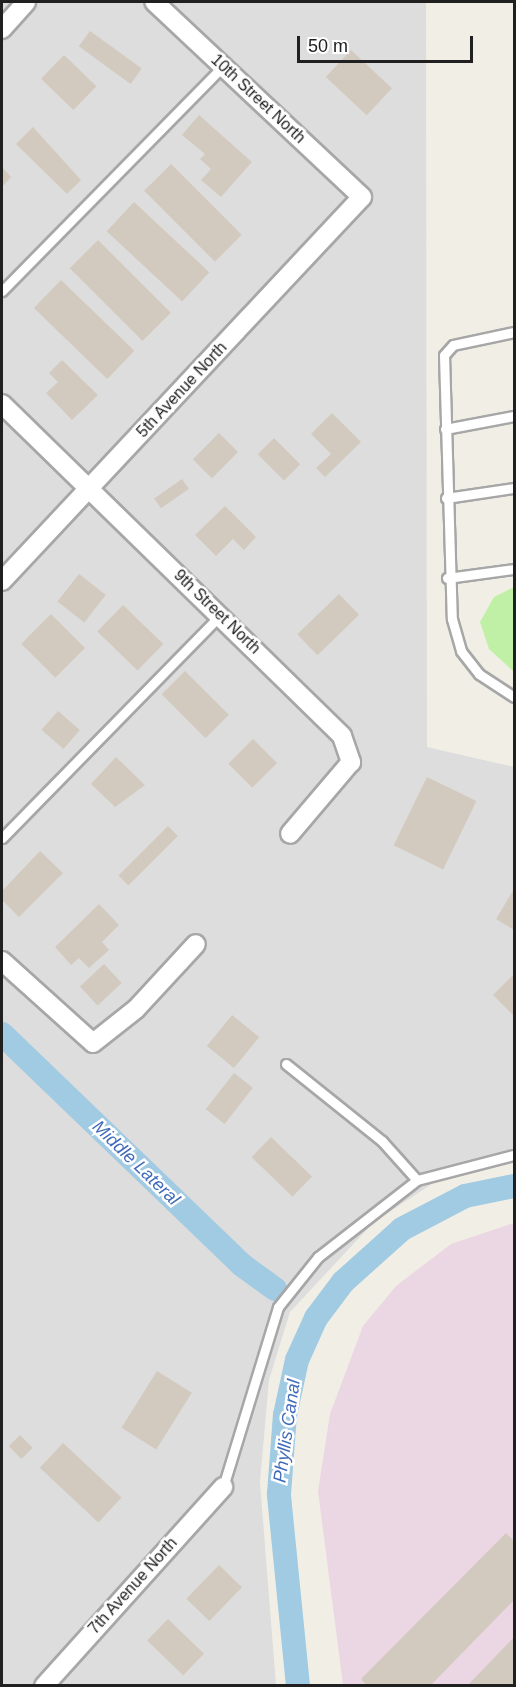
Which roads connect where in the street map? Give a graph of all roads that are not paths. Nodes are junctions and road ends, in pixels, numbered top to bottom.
1 (26, 2) edge
2 (154, 2) edge
3 (2, 29) edge
4 (223, 66) junction
5 (362, 197) joint
6 (2, 291) edge
7 (514, 332) edge
8 (2, 405) edge
9 (514, 416) edge
10 (445, 429) junction
11 (514, 488) edge
12 (90, 489) junction
13 (446, 498) junction
14 (514, 569) edge
15 (447, 578) junction
16 (2, 581) edge
17 (221, 614) junction
18 (514, 697) edge
19 (290, 834) dead end
20 (2, 838) edge
21 (196, 944) dead end
22 (2, 961) edge
23 (286, 1064) dead end
24 (514, 1155) edge
25 (417, 1179) junction
26 (223, 1487) joint
27 (44, 1686) edge

1 - 3 street
2 - 4 street, 10th Street North
4 - 5 street, 10th Street North
4 - 6 lane
5 - 12 street, 5th Avenue North
7 - 10 lane
8 - 12 street, 9th Street North
9 - 10 lane
10 - 13 lane
11 - 13 lane
12 - 16 street, 5th Avenue North
12 - 17 street, 9th Street North
13 - 15 lane
14 - 15 lane
15 - 18 lane
17 - 19 street, 9th Street North
17 - 20 lane
21 - 22 street
23 - 25 lane
24 - 25 lane
25 - 26 lane
26 - 27 street, 7th Avenue North

